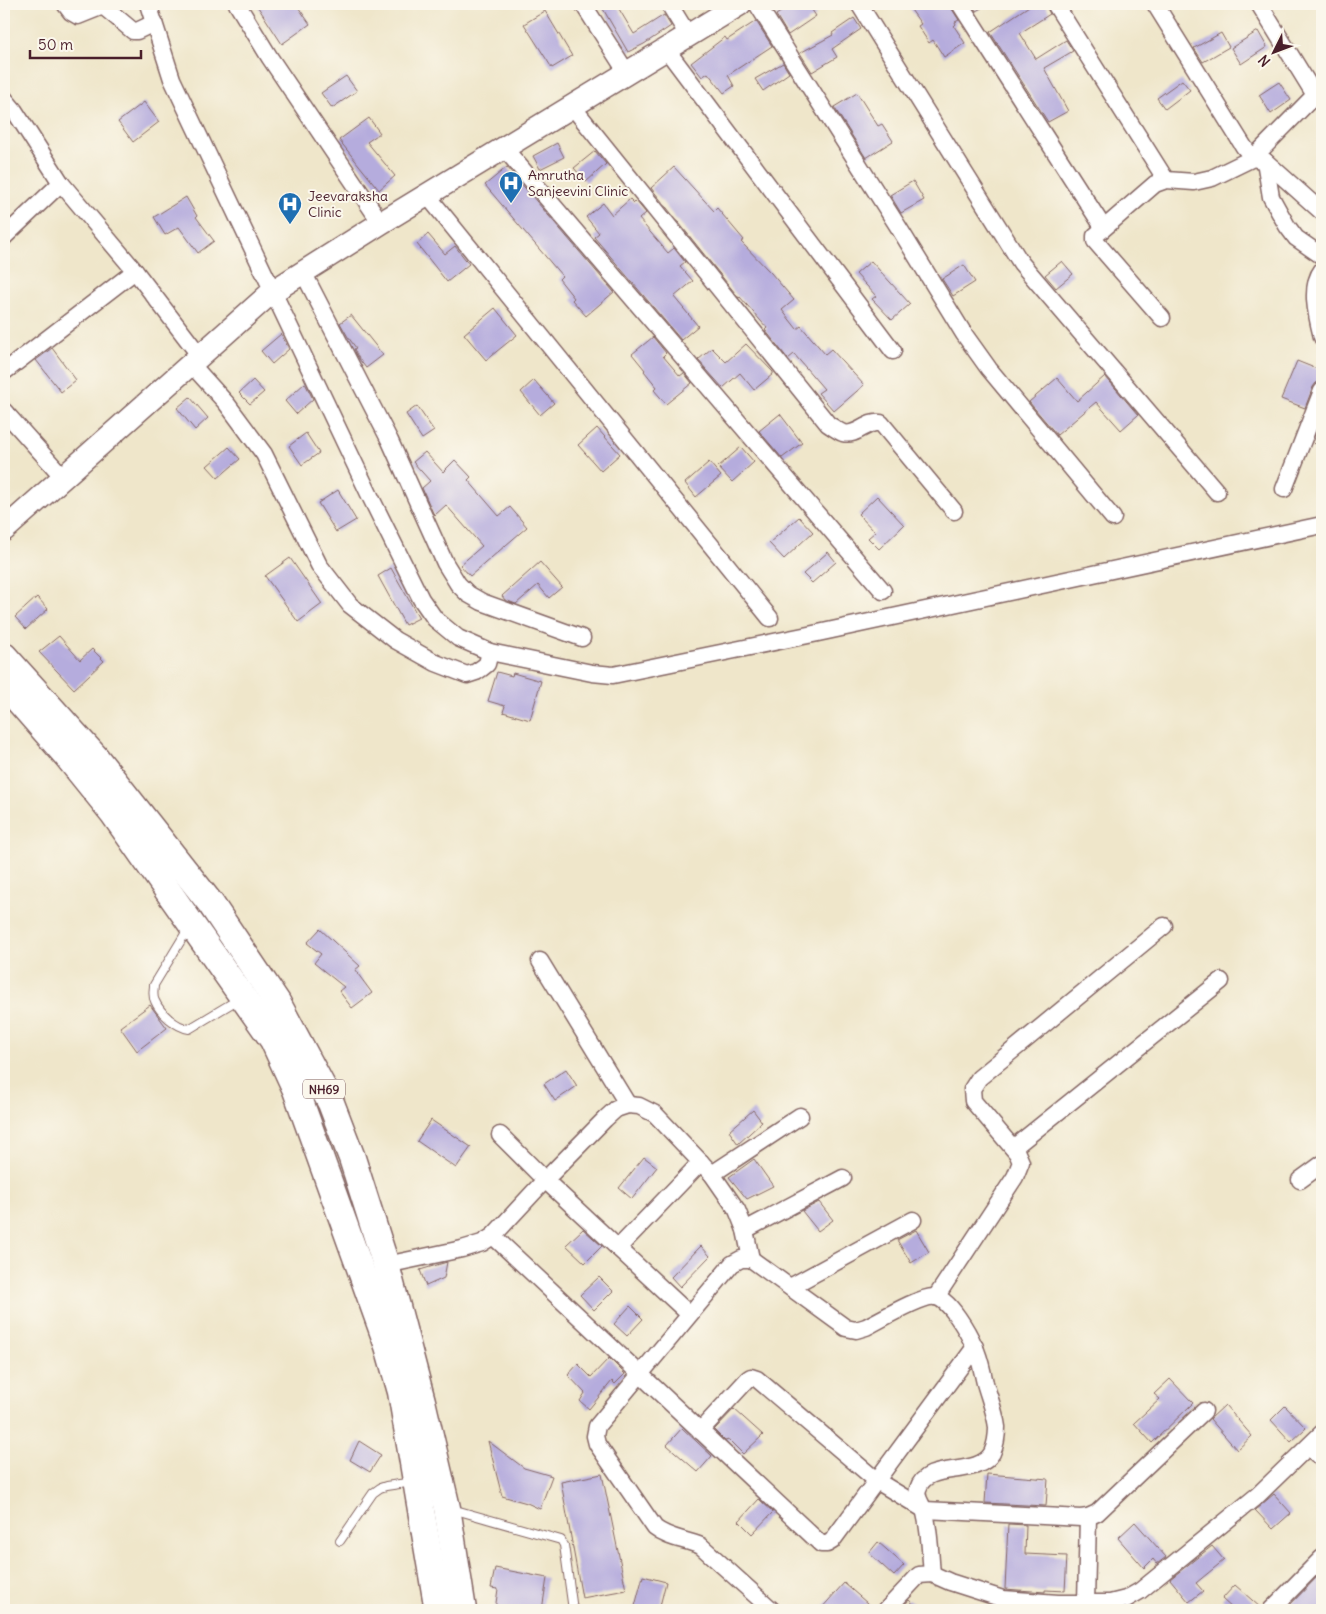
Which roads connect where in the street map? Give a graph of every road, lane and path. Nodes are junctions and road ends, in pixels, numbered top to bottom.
1 (65, 4) edge
2 (148, 4) edge
3 (237, 4) edge
4 (583, 4) edge
5 (668, 4) edge
6 (740, 4) edge
7 (757, 4) edge
8 (859, 4) edge
9 (960, 4) edge
10 (1055, 4) edge
11 (1155, 4) edge
12 (1259, 4) edge
13 (154, 23) junction
14 (688, 35) junction
15 (666, 49) junction
16 (626, 73) junction
17 (1319, 93) edge
18 (572, 106) junction
19 (7, 110) edge
20 (504, 148) junction
21 (1259, 159) junction
22 (1166, 180) junction
23 (61, 183) junction
24 (427, 194) junction
25 (1322, 212) edge
26 (381, 223) junction
27 (1103, 227) junction
28 (4, 237) edge
29 (1322, 256) edge
30 (1322, 270) edge
31 (135, 271) junction
32 (286, 283) junction
33 (1162, 318) dead end
34 (1322, 337) edge
35 (893, 351) dead end
36 (195, 360) junction
37 (4, 372) edge
38 (1322, 391) edge
39 (4, 411) edge
40 (63, 477) junction
41 (1284, 489) dead end
42 (1217, 492) dead end
43 (954, 511) dead end
44 (1114, 518) dead end
45 (1322, 525) edge
46 (4, 530) edge
47 (882, 591) dead end
48 (770, 618) dead end
49 (582, 638) dead end
50 (490, 652) junction
51 (4, 656) edge
52 (4, 684) edge
53 (192, 924) junction
54 (1164, 926) dead end
55 (540, 961) dead end
56 (1221, 981) dead end
57 (242, 997) junction
58 (282, 1035) junction
59 (628, 1105) junction
60 (800, 1116) dead end
61 (500, 1135) dead end
62 (1013, 1148) junction
63 (701, 1162) junction
64 (1322, 1164) edge
65 (712, 1174) junction
66 (843, 1178) dead end
67 (545, 1180) junction
68 (1300, 1180) dead end
69 (913, 1220) dead end
70 (745, 1230) junction
71 (494, 1236) junction
72 (618, 1248) junction
73 (751, 1259) junction
74 (386, 1265) junction
75 (790, 1287) junction
76 (936, 1297) junction
77 (689, 1314) junction
78 (975, 1347) junction
79 (639, 1375) junction
80 (1204, 1411) dead end
81 (700, 1431) junction
82 (1322, 1433) edge
83 (1309, 1446) junction
84 (1322, 1459) edge
85 (877, 1481) junction
86 (416, 1482) junction
87 (447, 1508) junction
88 (925, 1510) junction
89 (1088, 1517) junction
90 (340, 1541) dead end
91 (1322, 1558) edge
92 (932, 1574) junction
93 (1086, 1603) junction
94 (1124, 1604) edge
95 (438, 1610) edge
96 (463, 1610) edge
97 (573, 1610) edge
98 (772, 1610) edge
99 (886, 1610) edge
100 (1271, 1610) edge

1 - 13 street
2 - 13 street
3 - 26 street
4 - 16 street
5 - 14 street
6 - 14 main road
7 - 44 street
8 - 42 street
9 - 27 street
10 - 22 street
11 - 21 street
12 - 17 street
13 - 32 street
14 - 15 main road
15 - 16 main road
15 - 35 street
16 - 18 main road
17 - 21 street
18 - 20 main road
18 - 43 street
19 - 23 street
20 - 24 main road
20 - 47 street
21 - 22 street
21 - 25 street
21 - 29 street
22 - 27 street
23 - 28 street
23 - 31 street
24 - 26 main road
24 - 48 street
26 - 32 main road
27 - 33 street
30 - 34 street
31 - 36 street
31 - 37 street
32 - 36 main road
32 - 49 street
32 - 50 street
36 - 40 main road
36 - 50 street
38 - 41 street
39 - 40 street
40 - 46 main road
45 - 50 street
51 - 58 highway, NH69
52 - 53 highway, NH69
53 - 57 highway, NH69
53 - 57 lane
54 - 62 street
55 - 59 street
56 - 62 street
57 - 58 highway, NH69
58 - 74 highway, NH69
58 - 86 highway, NH69
59 - 63 street
59 - 67 street
60 - 65 street
61 - 67 street
62 - 76 street
63 - 65 street
63 - 72 street
64 - 68 street
65 - 70 street
66 - 70 street
67 - 71 street
67 - 72 street
69 - 75 street
70 - 73 street
71 - 74 street
71 - 79 street
72 - 77 street
73 - 75 street
73 - 77 street
74 - 87 highway, NH69
75 - 76 street
76 - 78 street
77 - 79 street
78 - 85 street
78 - 88 street
79 - 81 street
79 - 98 street
80 - 89 street
81 - 85 street
81 - 85 street
82 - 83 street
83 - 84 street
83 - 94 street
85 - 88 street
86 - 90 lane
86 - 95 highway, NH69
87 - 96 highway, NH69
87 - 97 lane
88 - 89 street
88 - 92 street
89 - 93 street
91 - 100 street
92 - 93 street
92 - 99 street
93 - 94 street

